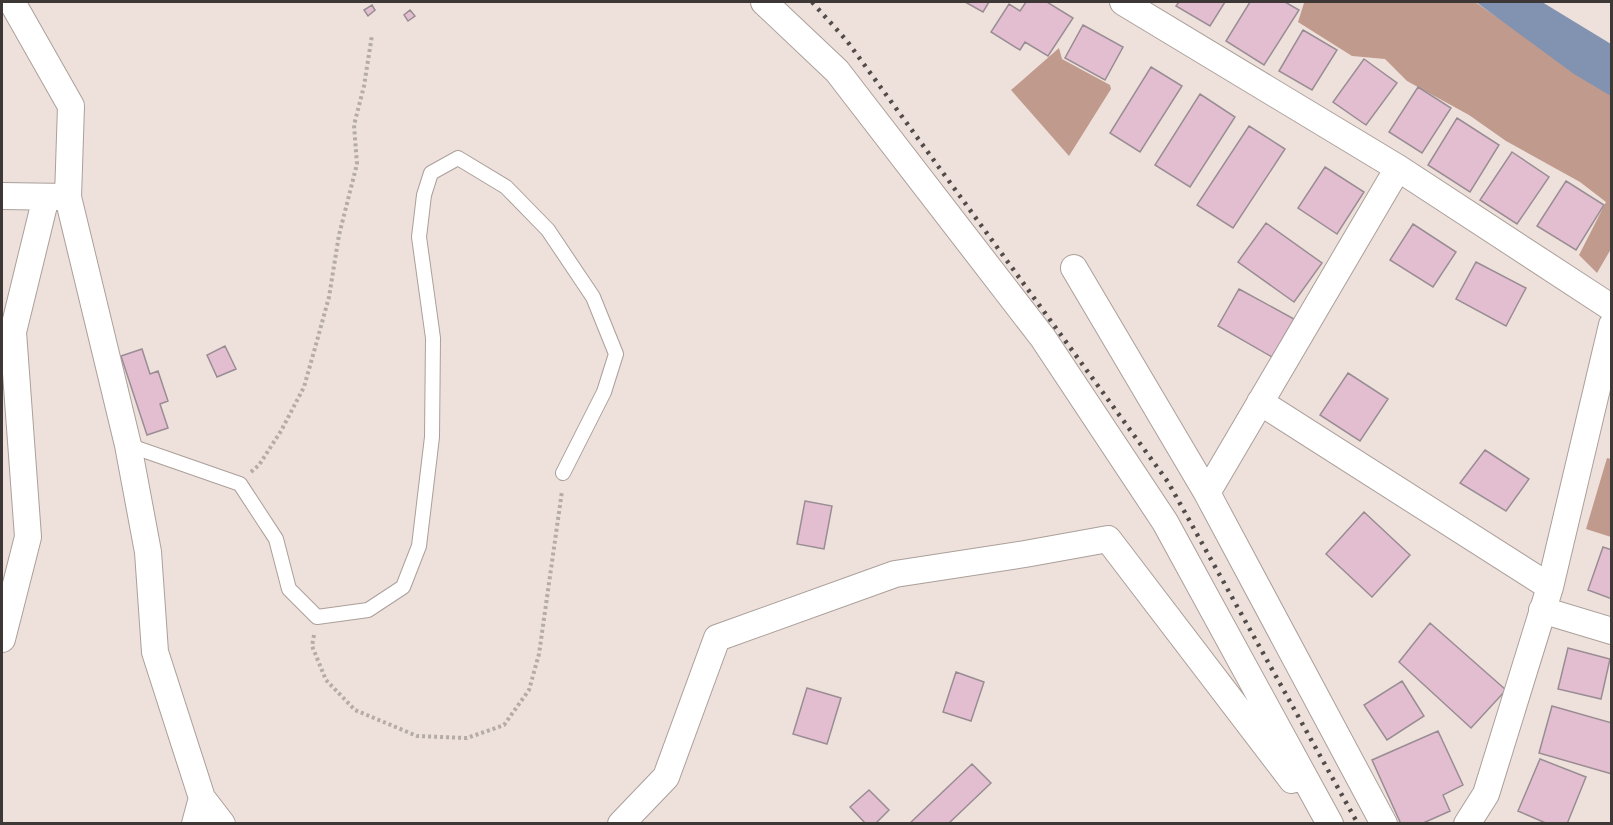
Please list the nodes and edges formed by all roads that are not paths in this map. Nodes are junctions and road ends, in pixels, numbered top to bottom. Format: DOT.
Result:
graph roads {
  1 [pos="12,2"];
  2 [pos="764,2"];
  3 [pos="1123,2"];
  4 [pos="1398,168"];
  5 [pos="2,196"];
  6 [pos="57,197"];
  7 [pos="1074,268"];
  8 [pos="1611,308"];
  9 [pos="1611,325"];
  10 [pos="1260,402"];
  11 [pos="128,445"];
  12 [pos="563,473"];
  13 [pos="1207,493"];
  14 [pos="1546,599"];
  15 [pos="1611,631"];
  16 [pos="2,639"];
  17 [pos="202,798"];
  18 [pos="195,824"];
  19 [pos="222,824"];
  20 [pos="621,824"];
  21 [pos="1325,824"];
  22 [pos="1330,824"];
  23 [pos="1384,824"];
  24 [pos="1467,824"];
  1 -- 6 [label="street"];
  2 -- 22 [label="street"];
  3 -- 4 [label="street"];
  4 -- 8 [label="street"];
  4 -- 10 [label="street"];
  5 -- 6 [label="street"];
  6 -- 11 [label="street"];
  6 -- 16 [label="street"];
  7 -- 13 [label="street"];
  9 -- 14 [label="street"];
  10 -- 13 [label="street"];
  10 -- 14 [label="street"];
  11 -- 12 [label="lane"];
  11 -- 17 [label="street"];
  13 -- 23 [label="street"];
  14 -- 15 [label="street"];
  14 -- 24 [label="street"];
  17 -- 18 [label="street"];
  17 -- 19 [label="street"];
  20 -- 21 [label="street"];
}
